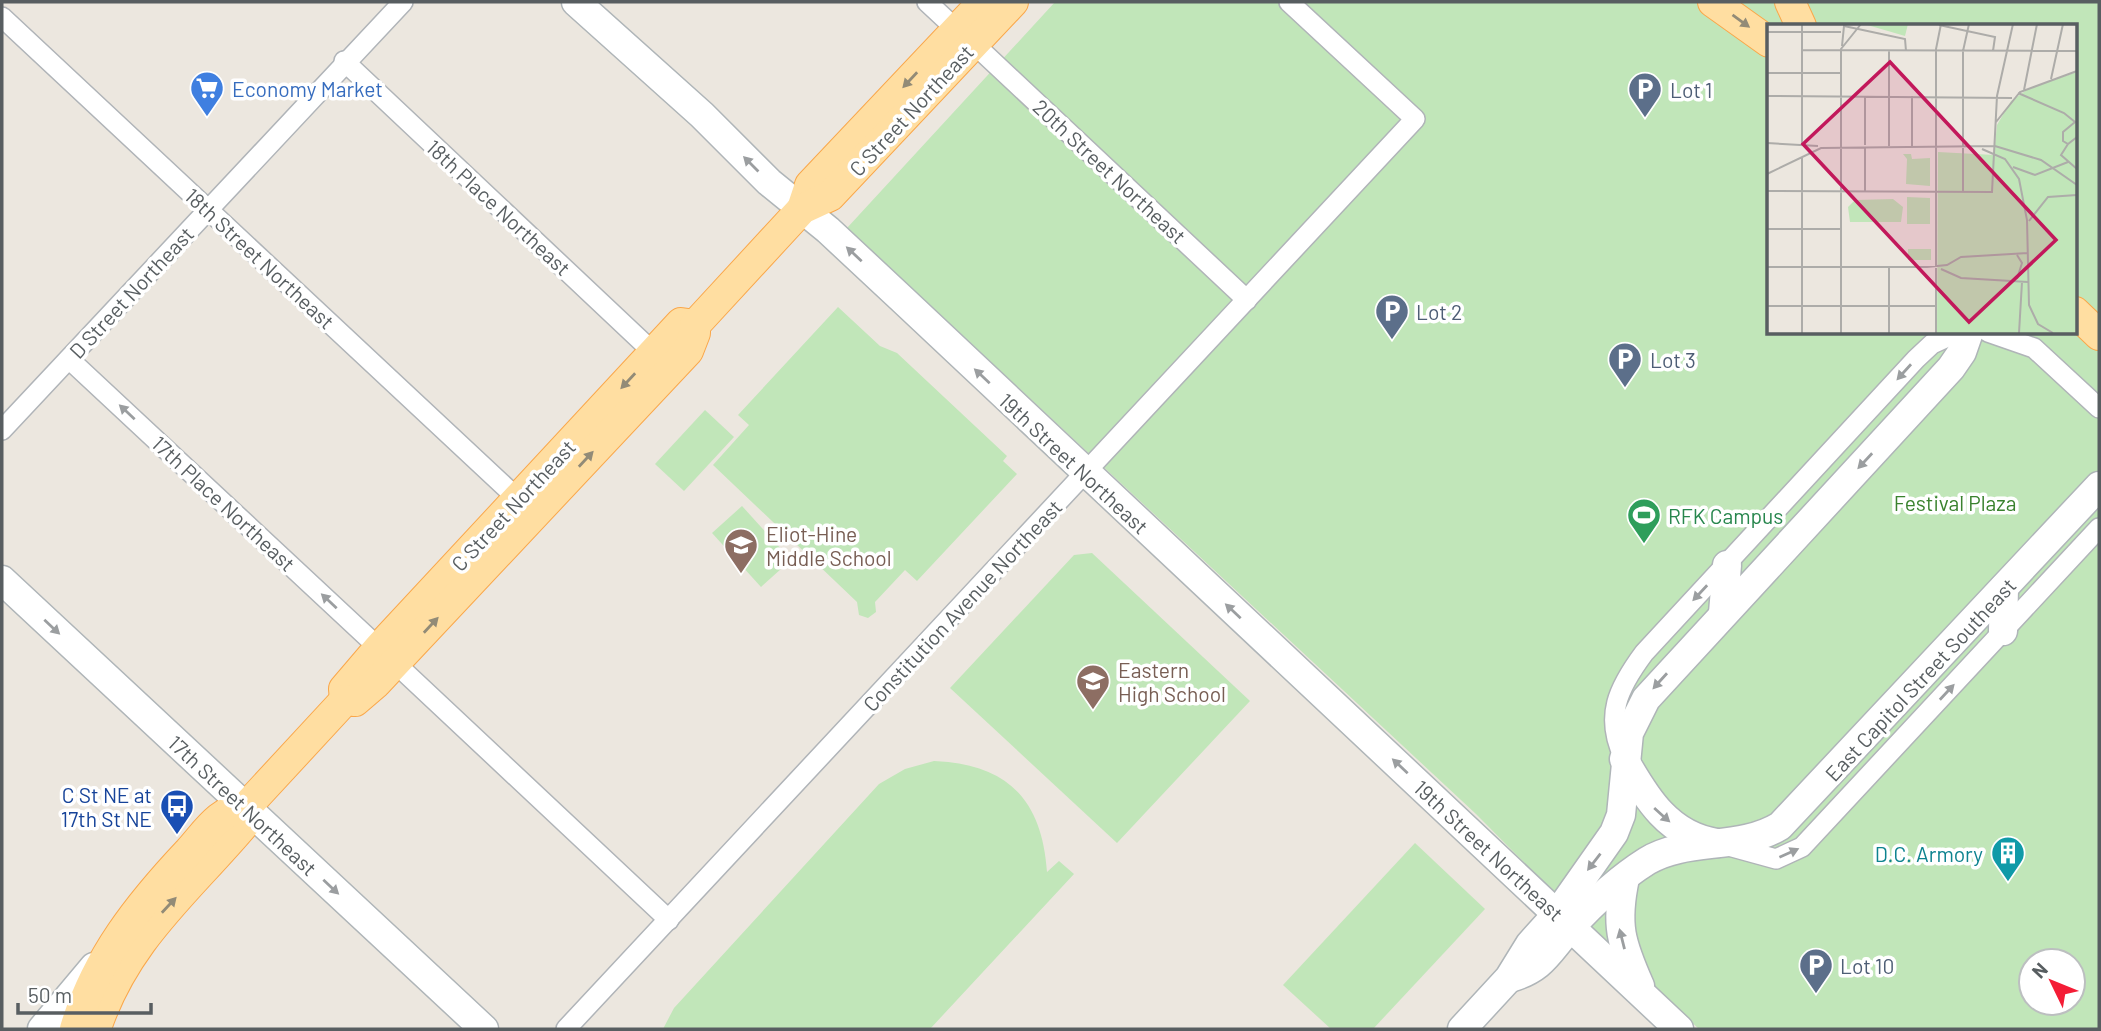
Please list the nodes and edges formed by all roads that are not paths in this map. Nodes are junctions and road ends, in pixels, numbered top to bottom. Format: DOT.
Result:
graph roads {
  1 [pos="403,2"];
  2 [pos="576,2"];
  3 [pos="927,2"];
  4 [pos="983,2"];
  5 [pos="1013,2"];
  6 [pos="1289,2"];
  7 [pos="1713,2"];
  8 [pos="1780,2"];
  9 [pos="1790,2"];
  10 [pos="2,17"];
  11 [pos="1779,24"];
  12 [pos="1800,24"];
  13 [pos="965,37"];
  14 [pos="1767,41"];
  15 [pos="344,61"];
  16 [pos="802,209"];
  17 [pos="207,210"];
  18 [pos="1247,300"];
  19 [pos="2076,313"];
  20 [pos="695,325"];
  21 [pos="1954,334"];
  22 [pos="1968,334"];
  23 [pos="1994,334"];
  24 [pos="2099,335"];
  25 [pos="654,353"];
  26 [pos="69,359"];
  27 [pos="2099,408"];
  28 [pos="2,430"];
  29 [pos="1085,473"];
  30 [pos="2099,486"];
  31 [pos="517,499"];
  32 [pos="2099,528"];
  33 [pos="1727,565"];
  34 [pos="2,580"];
  35 [pos="2004,588"];
  36 [pos="1723,613"];
  37 [pos="2003,631"];
  38 [pos="387,655"];
  39 [pos="1624,759"];
  40 [pos="246,807"];
  41 [pos="1724,844"];
  42 [pos="1625,878"];
  43 [pos="669,920"];
  44 [pos="1564,920"];
  45 [pos="121,951"];
  46 [pos="1645,997"];
  47 [pos="42,1029"];
  48 [pos="75,1029"];
  49 [pos="96,1029"];
  50 [pos="484,1029"];
  51 [pos="566,1029"];
  52 [pos="1462,1029"];
  53 [pos="1679,1029"];
  1 -- 15 [label="street, D Street Northeast"];
  16 -- 2 [label="main road, 19th Street Northeast, one-way"];
  3 -- 13 [label="street, 20th Street Northeast"];
  4 -- 13 [label="main road, C Street Northeast"];
  5 -- 13 [label="main road, C Street Northeast"];
  6 -- 18 [label="street, Constitution Avenue Northeast"];
  7 -- 14 [label="main road, one-way"];
  8 -- 11 [label="main road"];
  9 -- 12 [label="main road"];
  10 -- 17 [label="street, 18th Street Northeast"];
  13 -- 16 [label="main road, C Street Northeast"];
  13 -- 18 [label="street, 20th Street Northeast"];
  15 -- 17 [label="street, D Street Northeast"];
  15 -- 25 [label="street, 18th Place Northeast"];
  16 -- 20 [label="main road, C Street Northeast"];
  29 -- 16 [label="main road, 19th Street Northeast, one-way"];
  17 -- 26 [label="street, D Street Northeast"];
  17 -- 31 [label="street, 18th Street Northeast"];
  18 -- 29 [label="street, Constitution Avenue Northeast"];
  19 -- 24 [label="main road"];
  20 -- 25 [label="main road, C Street Northeast"];
  38 -- 20 [label="main road, C Street Northeast, one-way"];
  21 -- 33 [label="street, one-way"];
  22 -- 36 [label="main road, one-way"];
  23 -- 27 [label="street"];
  25 -- 31 [label="main road, C Street Northeast, one-way"];
  26 -- 28 [label="street, D Street Northeast"];
  38 -- 26 [label="street, 17th Place Northeast, one-way"];
  29 -- 43 [label="street, Constitution Avenue Northeast"];
  44 -- 29 [label="main road, 19th Street Northeast, one-way"];
  30 -- 35 [label="main road, East Capitol Street Southeast"];
  31 -- 38 [label="main road, C Street Northeast"];
  32 -- 37 [label="street, East Capitol Street Southeast"];
  33 -- 36 [label="main road"];
  33 -- 39 [label="street, one-way"];
  34 -- 40 [label="main road, 17th Street Northeast, one-way"];
  35 -- 37 [label="main road"];
  35 -- 41 [label="main road, East Capitol Street Southeast"];
  36 -- 39 [label="main road, one-way"];
  41 -- 37 [label="street, East Capitol Street Southeast, one-way"];
  38 -- 40 [label="main road, C Street Northeast"];
  38 -- 43 [label="street, 17th Place Northeast"];
  39 -- 41 [label="main road, one-way"];
  39 -- 44 [label="main road, one-way"];
  40 -- 45 [label="main road, C Street Northeast"];
  40 -- 50 [label="main road, 17th Street Northeast, one-way"];
  41 -- 42 [label="main road, East Capitol Street Southeast"];
  42 -- 44 [label="main road, East Capitol Street Southeast"];
  46 -- 42 [label="main road, one-way"];
  43 -- 51 [label="street, Constitution Avenue Northeast"];
  44 -- 46 [label="main road, 19th Street Northeast"];
  44 -- 52 [label="main road"];
  45 -- 47 [label="main road, C Street Northeast"];
  45 -- 48 [label="main road"];
  45 -- 49 [label="main road"];
  46 -- 53 [label="main road, 19th Street Northeast"];
}
